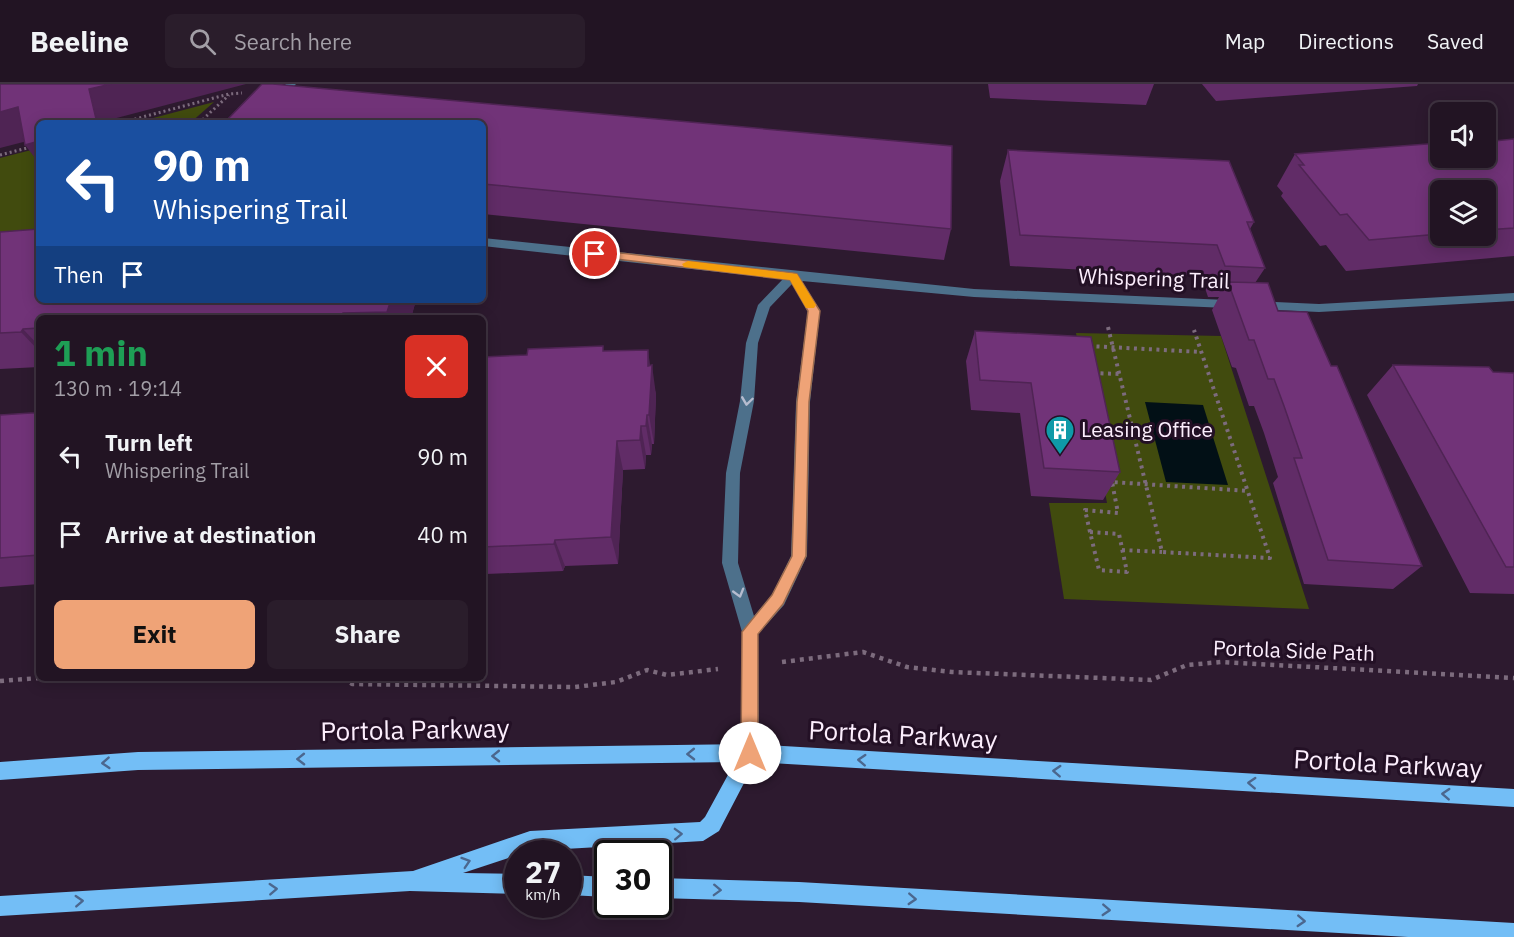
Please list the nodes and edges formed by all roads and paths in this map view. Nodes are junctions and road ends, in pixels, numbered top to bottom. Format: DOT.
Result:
graph roads {
  1 [pos="291,84"];
  2 [pos="252,93"];
  3 [pos="229,94"];
  4 [pos="131,120"];
  5 [pos="202,120"];
  6 [pos="255,120"];
  7 [pos="36,146"];
  8 [pos="0,155"];
  9 [pos="486,242"];
  10 [pos="793,276"];
  11 [pos="1514,297"];
  12 [pos="1108,326"];
  13 [pos="1194,330"];
  14 [pos="1082,346"];
  15 [pos="1113,347"];
  16 [pos="1201,352"];
  17 [pos="1087,373"];
  18 [pos="1120,374"];
  19 [pos="1147,484"];
  20 [pos="1248,491"];
  21 [pos="1089,532"];
  22 [pos="1122,550"];
  23 [pos="1162,552"];
  24 [pos="750,632"];
  25 [pos="863,652"];
  26 [pos="667,675"];
  27 [pos="36,678"];
  28 [pos="1514,678"];
  29 [pos="0,681"];
  30 [pos="348,681"];
  31 [pos="750,753"];
  32 [pos="0,771"];
  33 [pos="1514,798"];
  34 [pos="410,881"];
  35 [pos="504,884"];
  36 [pos="672,888"];
  37 [pos="0,906"];
  38 [pos="1514,933"];
  1 -- 6 [label="street"];
  2 -- 3 [label="path"];
  3 -- 4 [label="path"];
  3 -- 5 [label="path"];
  7 -- 8 [label="path"];
  9 -- 10 [label="street, Whispering Trail"];
  10 -- 11 [label="street, Whispering Trail"];
  10 -- 24 [label="street, one-way"];
  10 -- 24 [label="street"];
  12 -- 15 [label="path"];
  13 -- 16 [label="path"];
  14 -- 15 [label="path"];
  15 -- 16 [label="path"];
  15 -- 18 [label="path"];
  16 -- 20 [label="path"];
  17 -- 18 [label="path"];
  18 -- 19 [label="path"];
  19 -- 20 [label="path"];
  19 -- 21 [label="path"];
  19 -- 23 [label="path"];
  20 -- 23 [label="path"];
  21 -- 22 [label="path"];
  21 -- 22 [label="path"];
  22 -- 23 [label="path"];
  24 -- 31 [label="street"];
  25 -- 28 [label="path, Portola Side Path"];
  26 -- 30 [label="path"];
  27 -- 29 [label="path"];
  31 -- 32 [label="main road, Portola Parkway, one-way"];
  33 -- 31 [label="main road, Portola Parkway, one-way"];
  34 -- 31 [label="main road, one-way"];
  34 -- 35 [label="main road"];
  37 -- 34 [label="main road, one-way"];
  36 -- 38 [label="main road, one-way"];
}
